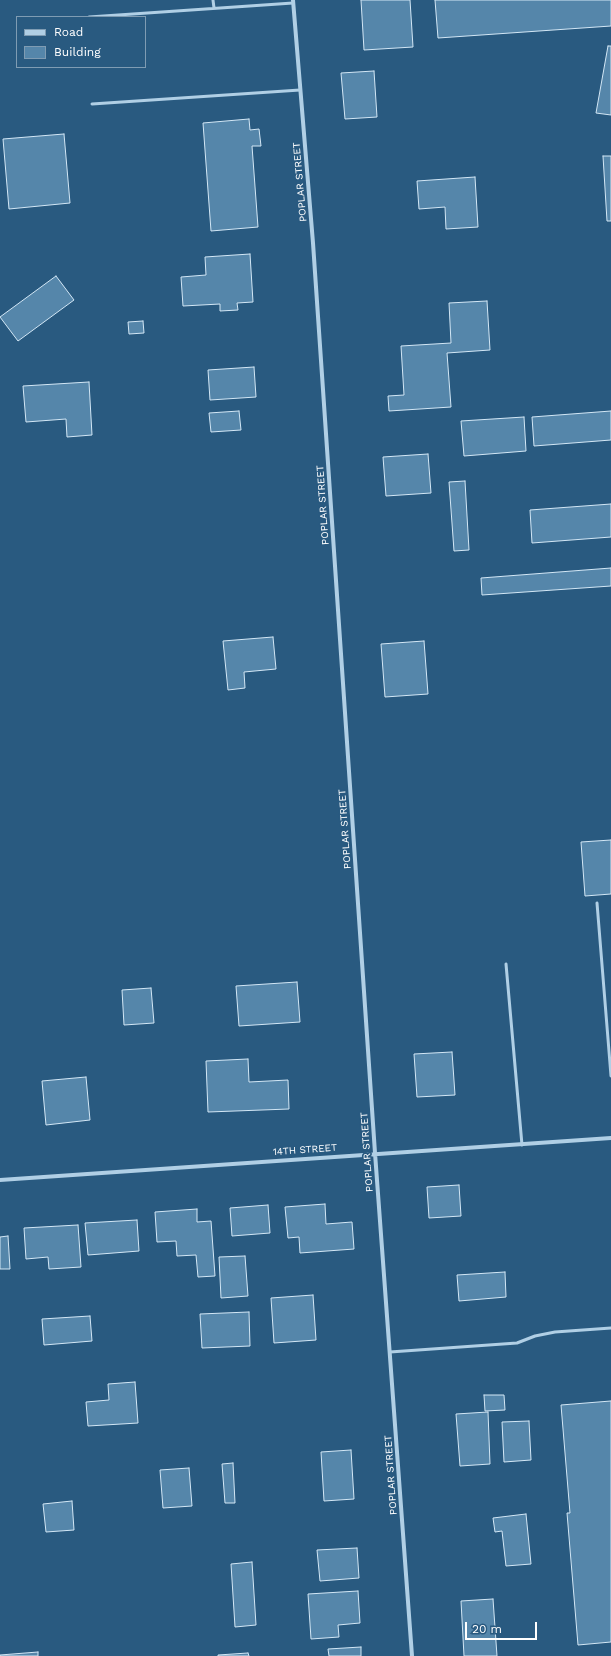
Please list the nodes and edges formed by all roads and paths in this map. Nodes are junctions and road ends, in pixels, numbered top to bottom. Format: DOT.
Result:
graph roads {
  1 [pos="213,0"];
  2 [pos="293,1"];
  3 [pos="214,8"];
  4 [pos="103,16"];
  5 [pos="300,90"];
  6 [pos="92,104"];
  7 [pos="597,903"];
  8 [pos="506,964"];
  9 [pos="611,1076"];
  10 [pos="611,1138"];
  11 [pos="522,1145"];
  12 [pos="375,1153"];
  13 [pos="0,1180"];
  14 [pos="611,1328"];
  15 [pos="390,1352"];
  16 [pos="412,1656"];
  1 -- 3 [label="lane"];
  2 -- 3 [label="lane"];
  2 -- 5 [label="street, POPLAR STREET"];
  3 -- 4 [label="lane"];
  5 -- 6 [label="lane"];
  5 -- 12 [label="street, POPLAR STREET"];
  7 -- 9 [label="lane"];
  8 -- 11 [label="lane"];
  10 -- 11 [label="street, 14TH STREET"];
  11 -- 12 [label="street, 14TH STREET"];
  12 -- 13 [label="street, 14TH STREET"];
  12 -- 15 [label="street, POPLAR STREET"];
  14 -- 15 [label="lane"];
  15 -- 16 [label="street, POPLAR STREET"];
}
